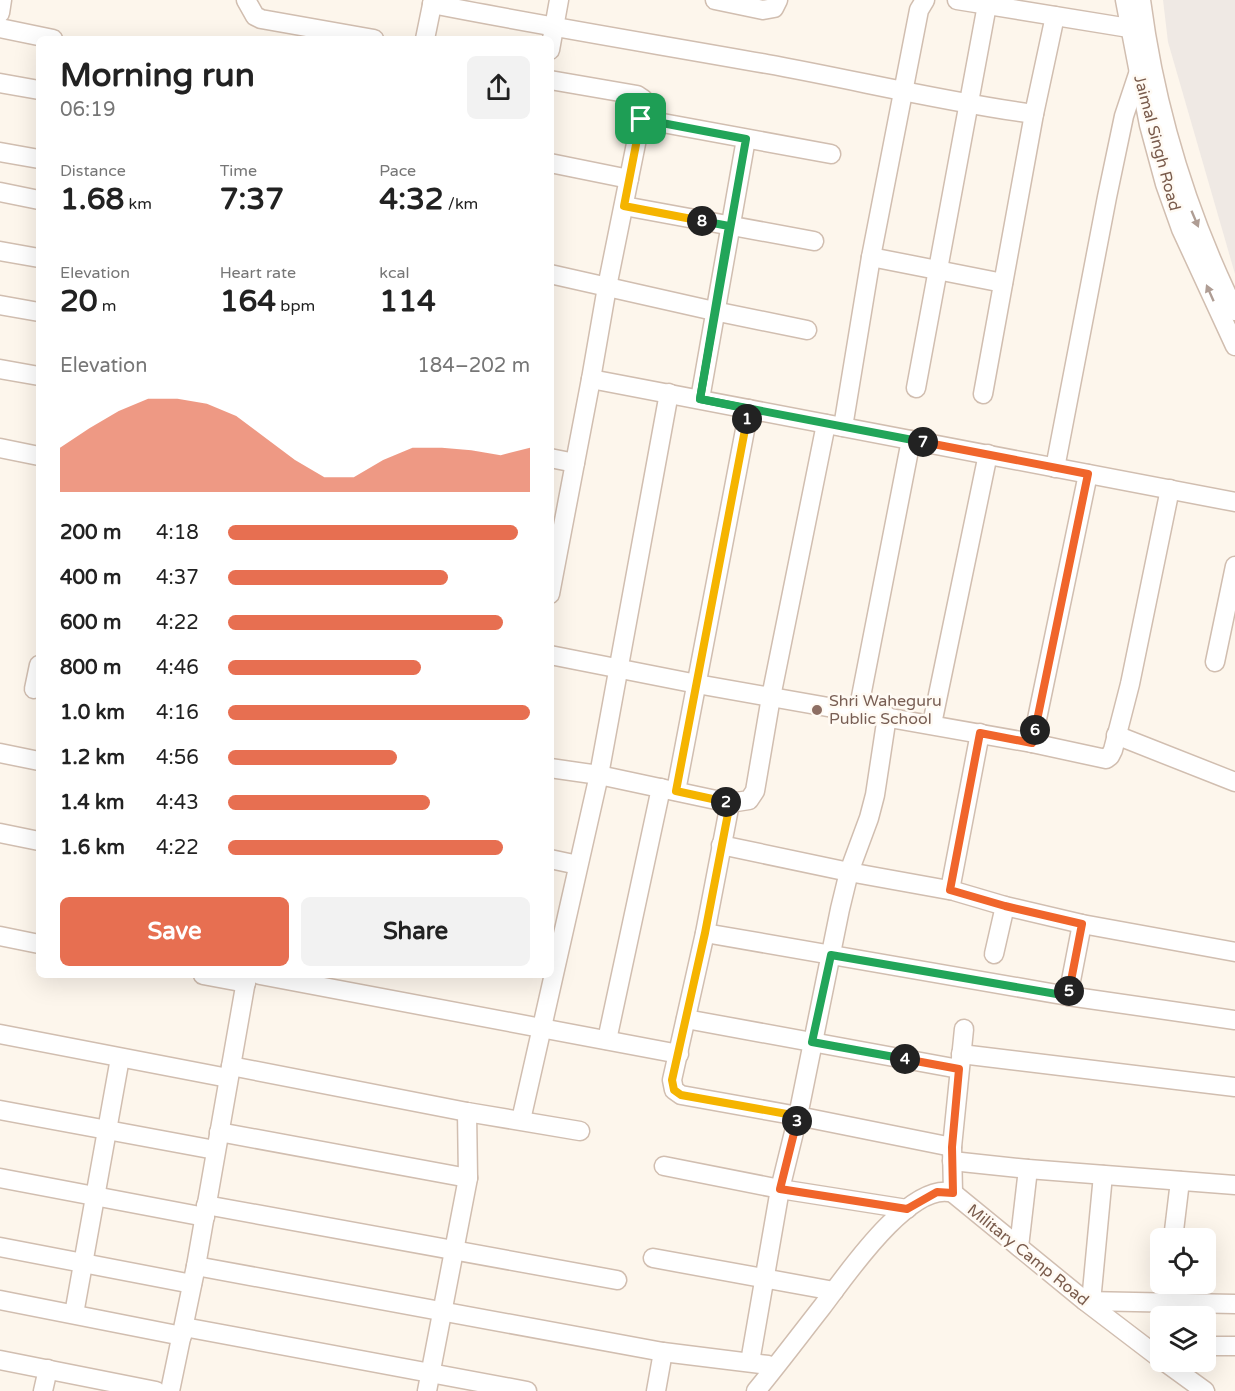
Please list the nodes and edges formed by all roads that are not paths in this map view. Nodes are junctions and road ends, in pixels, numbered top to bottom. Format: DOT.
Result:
graph roads {
  1 [pos="2,0"];
  2 [pos="246,0"];
  3 [pos="559,0"];
  4 [pos="715,0"];
  5 [pos="778,0"];
  6 [pos="925,0"];
  7 [pos="957,0"];
  8 [pos="1125,0"];
  9 [pos="1141,0"];
  10 [pos="433,2"];
  11 [pos="987,5"];
  12 [pos="0,13"];
  13 [pos="1055,16"];
  14 [pos="0,28"];
  15 [pos="555,28"];
  16 [pos="1129,28"];
  17 [pos="39,36"];
  18 [pos="357,36"];
  19 [pos="426,36"];
  20 [pos="553,36"];
  21 [pos="1138,70"];
  22 [pos="554,81"];
  23 [pos="0,83"];
  24 [pos="36,89"];
  25 [pos="904,92"];
  26 [pos="968,105"];
  27 [pos="1034,114"];
  28 [pos="641,119"];
  29 [pos="746,139"];
  30 [pos="0,152"];
  31 [pos="831,154"];
  32 [pos="36,158"];
  33 [pos="554,164"];
  34 [pos="629,179"];
  35 [pos="0,192"];
  36 [pos="36,199"];
  37 [pos="624,206"];
  38 [pos="729,226"];
  39 [pos="814,241"];
  40 [pos="0,251"];
  41 [pos="36,257"];
  42 [pos="871,257"];
  43 [pos="938,270"];
  44 [pos="554,275"];
  45 [pos="1003,283"];
  46 [pos="607,287"];
  47 [pos="0,305"];
  48 [pos="36,311"];
  49 [pos="714,311"];
  50 [pos="1235,311"];
  51 [pos="807,330"];
  52 [pos="1235,346"];
  53 [pos="0,369"];
  54 [pos="36,375"];
  55 [pos="591,379"];
  56 [pos="916,388"];
  57 [pos="669,393"];
  58 [pos="982,394"];
  59 [pos="700,399"];
  60 [pos="749,409"];
  61 [pos="834,425"];
  62 [pos="911,440"];
  63 [pos="0,448"];
  64 [pos="988,454"];
  65 [pos="36,455"];
  66 [pos="554,459"];
  67 [pos="575,463"];
  68 [pos="1055,468"];
  69 [pos="1088,474"];
  70 [pos="1170,489"];
  71 [pos="1235,502"];
  72 [pos="554,553"];
  73 [pos="1235,566"];
  74 [pos="554,656"];
  75 [pos="1215,662"];
  76 [pos="617,667"];
  77 [pos="36,679"];
  78 [pos="697,684"];
  79 [pos="34,689"];
  80 [pos="771,697"];
  81 [pos="858,712"];
  82 [pos="887,716"];
  83 [pos="932,724"];
  84 [pos="980,733"];
  85 [pos="1116,735"];
  86 [pos="1032,743"];
  87 [pos="0,753"];
  88 [pos="36,760"];
  89 [pos="554,769"];
  90 [pos="598,775"];
  91 [pos="1235,782"];
  92 [pos="668,789"];
  93 [pos="730,803"];
  94 [pos="0,833"];
  95 [pos="36,840"];
  96 [pos="721,845"];
  97 [pos="554,860"];
  98 [pos="578,865"];
  99 [pos="849,872"];
  100 [pos="950,890"];
  101 [pos="1005,906"];
  102 [pos="1082,924"];
  103 [pos="705,933"];
  104 [pos="0,936"];
  105 [pos="36,943"];
  106 [pos="555,945"];
  107 [pos="1235,952"];
  108 [pos="994,954"];
  109 [pos="831,955"];
  110 [pos="251,978"];
  111 [pos="549,978"];
  112 [pos="1068,996"];
  113 [pos="686,1018"];
  114 [pos="1235,1020"];
  115 [pos="541,1028"];
  116 [pos="963,1029"];
  117 [pos="0,1034"];
  118 [pos="607,1040"];
  119 [pos="812,1042"];
  120 [pos="679,1054"];
  121 [pos="120,1058"];
  122 [pos="960,1061"];
  123 [pos="230,1072"];
  124 [pos="1235,1087"];
  125 [pos="0,1110"];
  126 [pos="467,1112"];
  127 [pos="798,1116"];
  128 [pos="521,1120"];
  129 [pos="107,1130"];
  130 [pos="580,1131"];
  131 [pos="217,1141"];
  132 [pos="952,1154"];
  133 [pos="664,1166"];
  134 [pos="1028,1169"];
  135 [pos="1102,1175"];
  136 [pos="0,1178"];
  137 [pos="468,1178"];
  138 [pos="1180,1181"];
  139 [pos="1235,1185"];
  140 [pos="780,1189"];
  141 [pos="953,1193"];
  142 [pos="95,1195"];
  143 [pos="907,1209"];
  144 [pos="205,1211"];
  145 [pos="1174,1228"];
  146 [pos="0,1247"];
  147 [pos="1019,1247"];
  148 [pos="454,1251"];
  149 [pos="653,1258"];
  150 [pos="83,1262"];
  151 [pos="196,1266"];
  152 [pos="763,1277"];
  153 [pos="617,1280"];
  154 [pos="192,1284"];
  155 [pos="834,1290"];
  156 [pos="1158,1294"];
  157 [pos="1173,1294"];
  158 [pos="0,1300"];
  159 [pos="1088,1302"];
  160 [pos="1235,1304"];
  161 [pos="442,1312"];
  162 [pos="74,1314"];
  163 [pos="183,1331"];
  164 [pos="1150,1344"];
  165 [pos="1216,1346"];
  166 [pos="1235,1346"];
  167 [pos="663,1352"];
  168 [pos="0,1360"];
  169 [pos="48,1369"];
  170 [pos="1179,1372"];
  171 [pos="429,1382"];
  172 [pos="43,1391"];
  173 [pos="156,1391"];
  174 [pos="170,1391"];
  175 [pos="526,1391"];
  176 [pos="656,1391"];
  177 [pos="756,1391"];
  178 [pos="1205,1391"];
  1 -- 12 [label="street"];
  2 -- 18 [label="street"];
  3 -- 15 [label="street"];
  4 -- 5 [label="street"];
  6 -- 25 [label="street"];
  7 -- 11 [label="street"];
  8 -- 16 [label="street, Jaimal Singh Road"];
  9 -- 50 [label="street, one-way"];
  10 -- 15 [label="street"];
  10 -- 19 [label="street"];
  11 -- 13 [label="street"];
  11 -- 26 [label="street"];
  13 -- 16 [label="street"];
  13 -- 27 [label="street"];
  14 -- 17 [label="street"];
  15 -- 20 [label="street"];
  15 -- 25 [label="street"];
  16 -- 21 [label="street, Jaimal Singh Road"];
  52 -- 21 [label="street, Jaimal Singh Road, one-way"];
  21 -- 68 [label="street"];
  22 -- 28 [label="street"];
  23 -- 24 [label="street"];
  25 -- 26 [label="street"];
  25 -- 42 [label="street"];
  26 -- 27 [label="street"];
  26 -- 43 [label="street"];
  27 -- 45 [label="street"];
  28 -- 29 [label="street"];
  28 -- 34 [label="street"];
  29 -- 31 [label="street"];
  29 -- 38 [label="street"];
  30 -- 32 [label="street"];
  33 -- 34 [label="street"];
  34 -- 37 [label="street"];
  35 -- 36 [label="street"];
  37 -- 38 [label="street"];
  37 -- 46 [label="street"];
  38 -- 39 [label="street"];
  38 -- 49 [label="street"];
  40 -- 41 [label="street"];
  42 -- 43 [label="street"];
  42 -- 61 [label="street"];
  43 -- 45 [label="street"];
  43 -- 56 [label="street"];
  44 -- 46 [label="street"];
  45 -- 58 [label="street"];
  46 -- 49 [label="street"];
  46 -- 55 [label="street"];
  47 -- 48 [label="street"];
  49 -- 51 [label="street"];
  49 -- 59 [label="street"];
  53 -- 54 [label="street"];
  55 -- 57 [label="street"];
  55 -- 67 [label="street"];
  57 -- 59 [label="street"];
  57 -- 76 [label="street"];
  59 -- 60 [label="street"];
  60 -- 61 [label="street"];
  60 -- 78 [label="street"];
  61 -- 62 [label="street"];
  61 -- 80 [label="street"];
  62 -- 64 [label="street"];
  62 -- 81 [label="street"];
  63 -- 65 [label="street"];
  64 -- 68 [label="street"];
  64 -- 83 [label="street"];
  66 -- 67 [label="street"];
  67 -- 72 [label="street"];
  68 -- 69 [label="street"];
  69 -- 70 [label="street"];
  69 -- 86 [label="street"];
  70 -- 71 [label="street"];
  70 -- 85 [label="street"];
  73 -- 75 [label="street"];
  74 -- 76 [label="street"];
  76 -- 78 [label="street"];
  76 -- 90 [label="street"];
  77 -- 79 [label="street"];
  78 -- 80 [label="street"];
  78 -- 92 [label="street"];
  80 -- 81 [label="street"];
  80 -- 93 [label="street"];
  81 -- 82 [label="street"];
  82 -- 83 [label="street"];
  82 -- 99 [label="street"];
  83 -- 84 [label="street"];
  84 -- 86 [label="street"];
  84 -- 100 [label="street"];
  85 -- 86 [label="street"];
  85 -- 91 [label="street"];
  87 -- 88 [label="street"];
  89 -- 90 [label="street"];
  90 -- 92 [label="street"];
  90 -- 98 [label="street"];
  92 -- 93 [label="street"];
  92 -- 118 [label="street"];
  93 -- 96 [label="street"];
  94 -- 95 [label="street"];
  96 -- 99 [label="street"];
  96 -- 103 [label="street"];
  97 -- 98 [label="street"];
  98 -- 106 [label="street"];
  99 -- 100 [label="street"];
  99 -- 109 [label="street"];
  100 -- 101 [label="street"];
  101 -- 102 [label="street"];
  101 -- 108 [label="street"];
  102 -- 107 [label="street"];
  102 -- 112 [label="street"];
  103 -- 109 [label="street"];
  103 -- 113 [label="street"];
  104 -- 105 [label="street"];
  109 -- 112 [label="street"];
  109 -- 119 [label="street"];
  110 -- 115 [label="street"];
  110 -- 123 [label="street"];
  111 -- 115 [label="street"];
  112 -- 114 [label="street"];
  113 -- 119 [label="street"];
  113 -- 120 [label="street"];
  115 -- 118 [label="street"];
  115 -- 128 [label="street"];
  116 -- 122 [label="street"];
  117 -- 121 [label="street"];
  118 -- 120 [label="street"];
  119 -- 122 [label="street"];
  119 -- 127 [label="street"];
  120 -- 127 [label="street"];
  121 -- 123 [label="street"];
  121 -- 129 [label="street"];
  122 -- 124 [label="street"];
  122 -- 132 [label="street"];
  123 -- 126 [label="street"];
  123 -- 131 [label="street"];
  125 -- 129 [label="street"];
  126 -- 128 [label="street"];
  126 -- 137 [label="street"];
  127 -- 132 [label="street"];
  127 -- 140 [label="street"];
  128 -- 130 [label="street"];
  129 -- 131 [label="street"];
  129 -- 142 [label="street"];
  131 -- 137 [label="street"];
  131 -- 144 [label="street"];
  132 -- 134 [label="street"];
  132 -- 141 [label="street"];
  133 -- 140 [label="street"];
  134 -- 135 [label="street"];
  134 -- 147 [label="street"];
  135 -- 138 [label="street"];
  135 -- 159 [label="street"];
  136 -- 142 [label="street"];
  137 -- 148 [label="street"];
  138 -- 139 [label="street"];
  138 -- 145 [label="street"];
  140 -- 143 [label="street"];
  140 -- 152 [label="street"];
  141 -- 143 [label="street, Military Camp Road"];
  141 -- 147 [label="street, Military Camp Road"];
  142 -- 144 [label="street"];
  142 -- 150 [label="street"];
  143 -- 155 [label="street, Military Camp Road"];
  144 -- 148 [label="street"];
  144 -- 151 [label="street"];
  146 -- 150 [label="street"];
  147 -- 159 [label="street, Military Camp Road"];
  148 -- 153 [label="street"];
  148 -- 161 [label="street"];
  149 -- 152 [label="street"];
  150 -- 154 [label="street"];
  150 -- 162 [label="street"];
  151 -- 154 [label="street"];
  151 -- 161 [label="street"];
  152 -- 155 [label="street"];
  152 -- 167 [label="street"];
  154 -- 163 [label="street"];
  155 -- 177 [label="street, Military Camp Road"];
  156 -- 159 [label="street"];
  157 -- 160 [label="street"];
  158 -- 162 [label="street"];
  159 -- 164 [label="street, Military Camp Road"];
  161 -- 167 [label="street"];
  161 -- 171 [label="street"];
  162 -- 163 [label="street"];
  163 -- 171 [label="street"];
  163 -- 174 [label="street"];
  165 -- 166 [label="street"];
  167 -- 176 [label="street"];
  168 -- 169 [label="street"];
  169 -- 172 [label="street"];
  169 -- 173 [label="street"];
  170 -- 178 [label="street"];
  171 -- 175 [label="street"];
}
